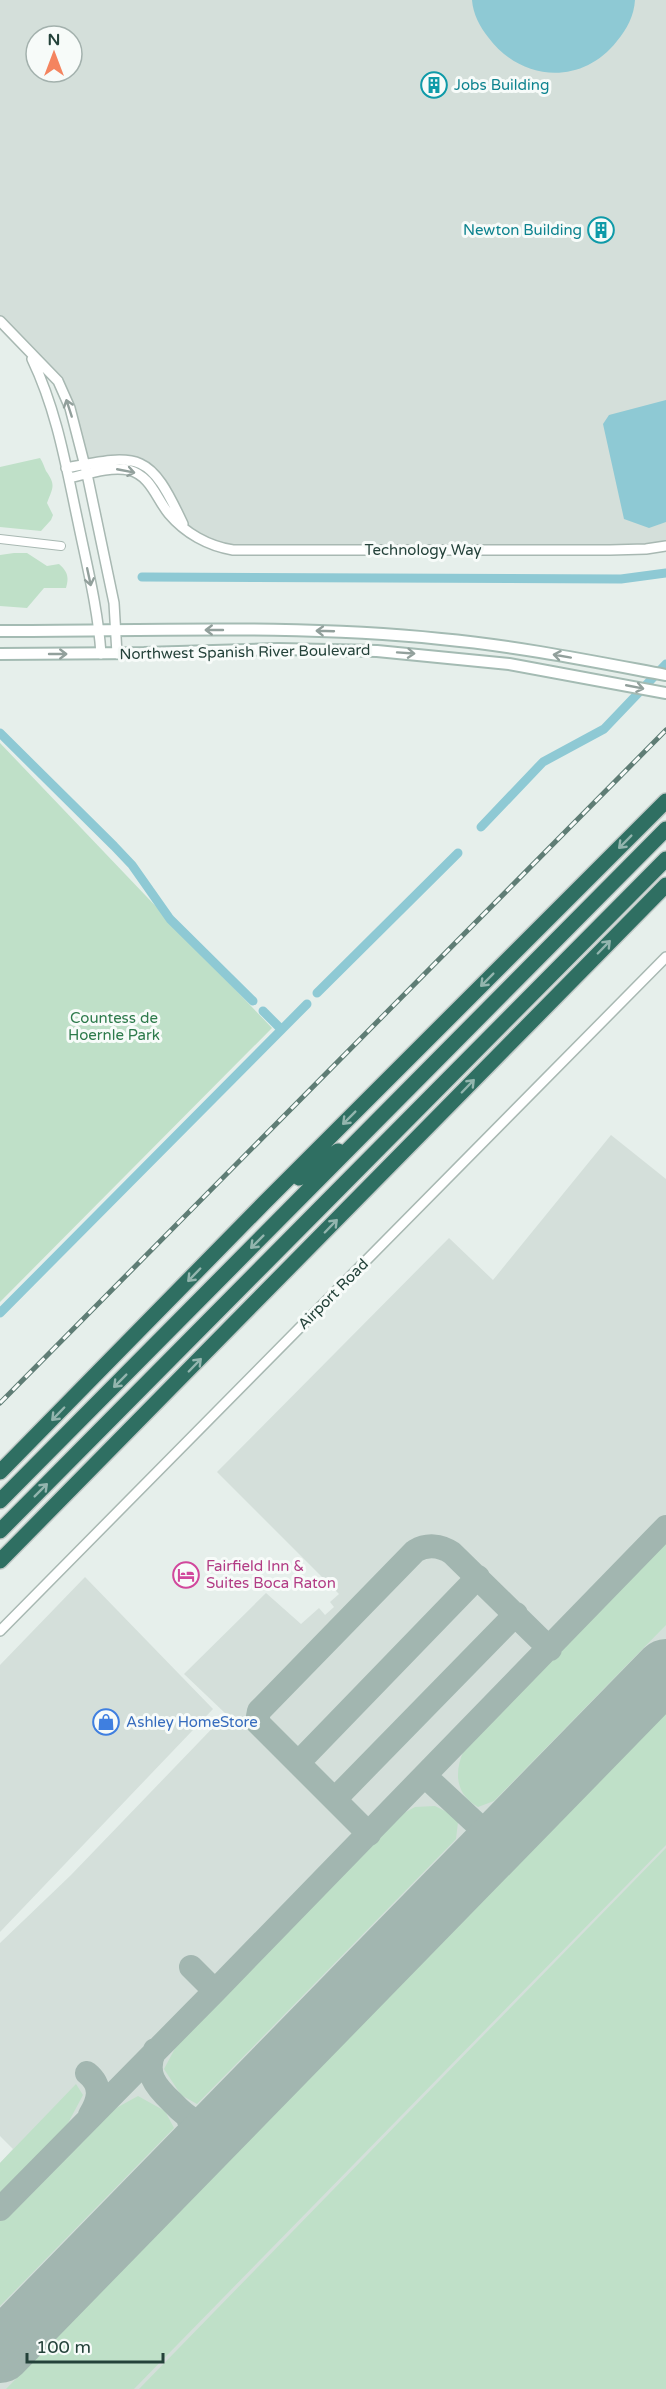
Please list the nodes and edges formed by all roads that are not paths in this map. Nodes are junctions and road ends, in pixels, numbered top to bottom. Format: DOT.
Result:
graph roads {
  1 [pos="0,321"];
  2 [pos="27,349"];
  3 [pos="86,469"];
  4 [pos="68,473"];
  5 [pos="0,539"];
  6 [pos="60,546"];
  7 [pos="666,546"];
  8 [pos="99,631"];
  9 [pos="117,631"];
  10 [pos="0,632"];
  11 [pos="0,654"];
  12 [pos="101,654"];
  13 [pos="117,654"];
  14 [pos="666,675"];
  15 [pos="666,693"];
  16 [pos="666,801"];
  17 [pos="666,829"];
  18 [pos="666,859"];
  19 [pos="666,885"];
  20 [pos="666,957"];
  21 [pos="372,1126"];
  22 [pos="264,1203"];
  23 [pos="219,1310"];
  24 [pos="124,1436"];
  25 [pos="0,1472"];
  26 [pos="0,1501"];
  27 [pos="0,1531"];
  28 [pos="0,1562"];
  29 [pos="0,1631"];
  1 -- 2 [label="street"];
  3 -- 2 [label="street, one-way"];
  2 -- 4 [label="street"];
  3 -- 4 [label="street, Technology Way"];
  3 -- 7 [label="street, Technology Way"];
  3 -- 9 [label="street"];
  4 -- 8 [label="street, one-way"];
  5 -- 6 [label="street"];
  8 -- 9 [label="main road, Northwest Spanish River Boulevard"];
  8 -- 10 [label="main road, Northwest Spanish River Boulevard"];
  8 -- 12 [label="street"];
  9 -- 13 [label="street"];
  14 -- 9 [label="main road, Northwest Spanish River Boulevard, one-way"];
  11 -- 12 [label="main road, Northwest Spanish River Boulevard, one-way"];
  12 -- 13 [label="main road, Northwest Spanish River Boulevard"];
  13 -- 15 [label="main road, Northwest Spanish River Boulevard, one-way"];
  16 -- 22 [label="highway, one-way"];
  17 -- 21 [label="highway"];
  18 -- 23 [label="highway"];
  24 -- 19 [label="highway, one-way"];
  20 -- 29 [label="street, Airport Road"];
  21 -- 22 [label="highway"];
  21 -- 26 [label="highway, one-way"];
  22 -- 25 [label="highway, one-way"];
  23 -- 24 [label="highway"];
  27 -- 23 [label="highway, one-way"];
  24 -- 28 [label="highway"];
}
